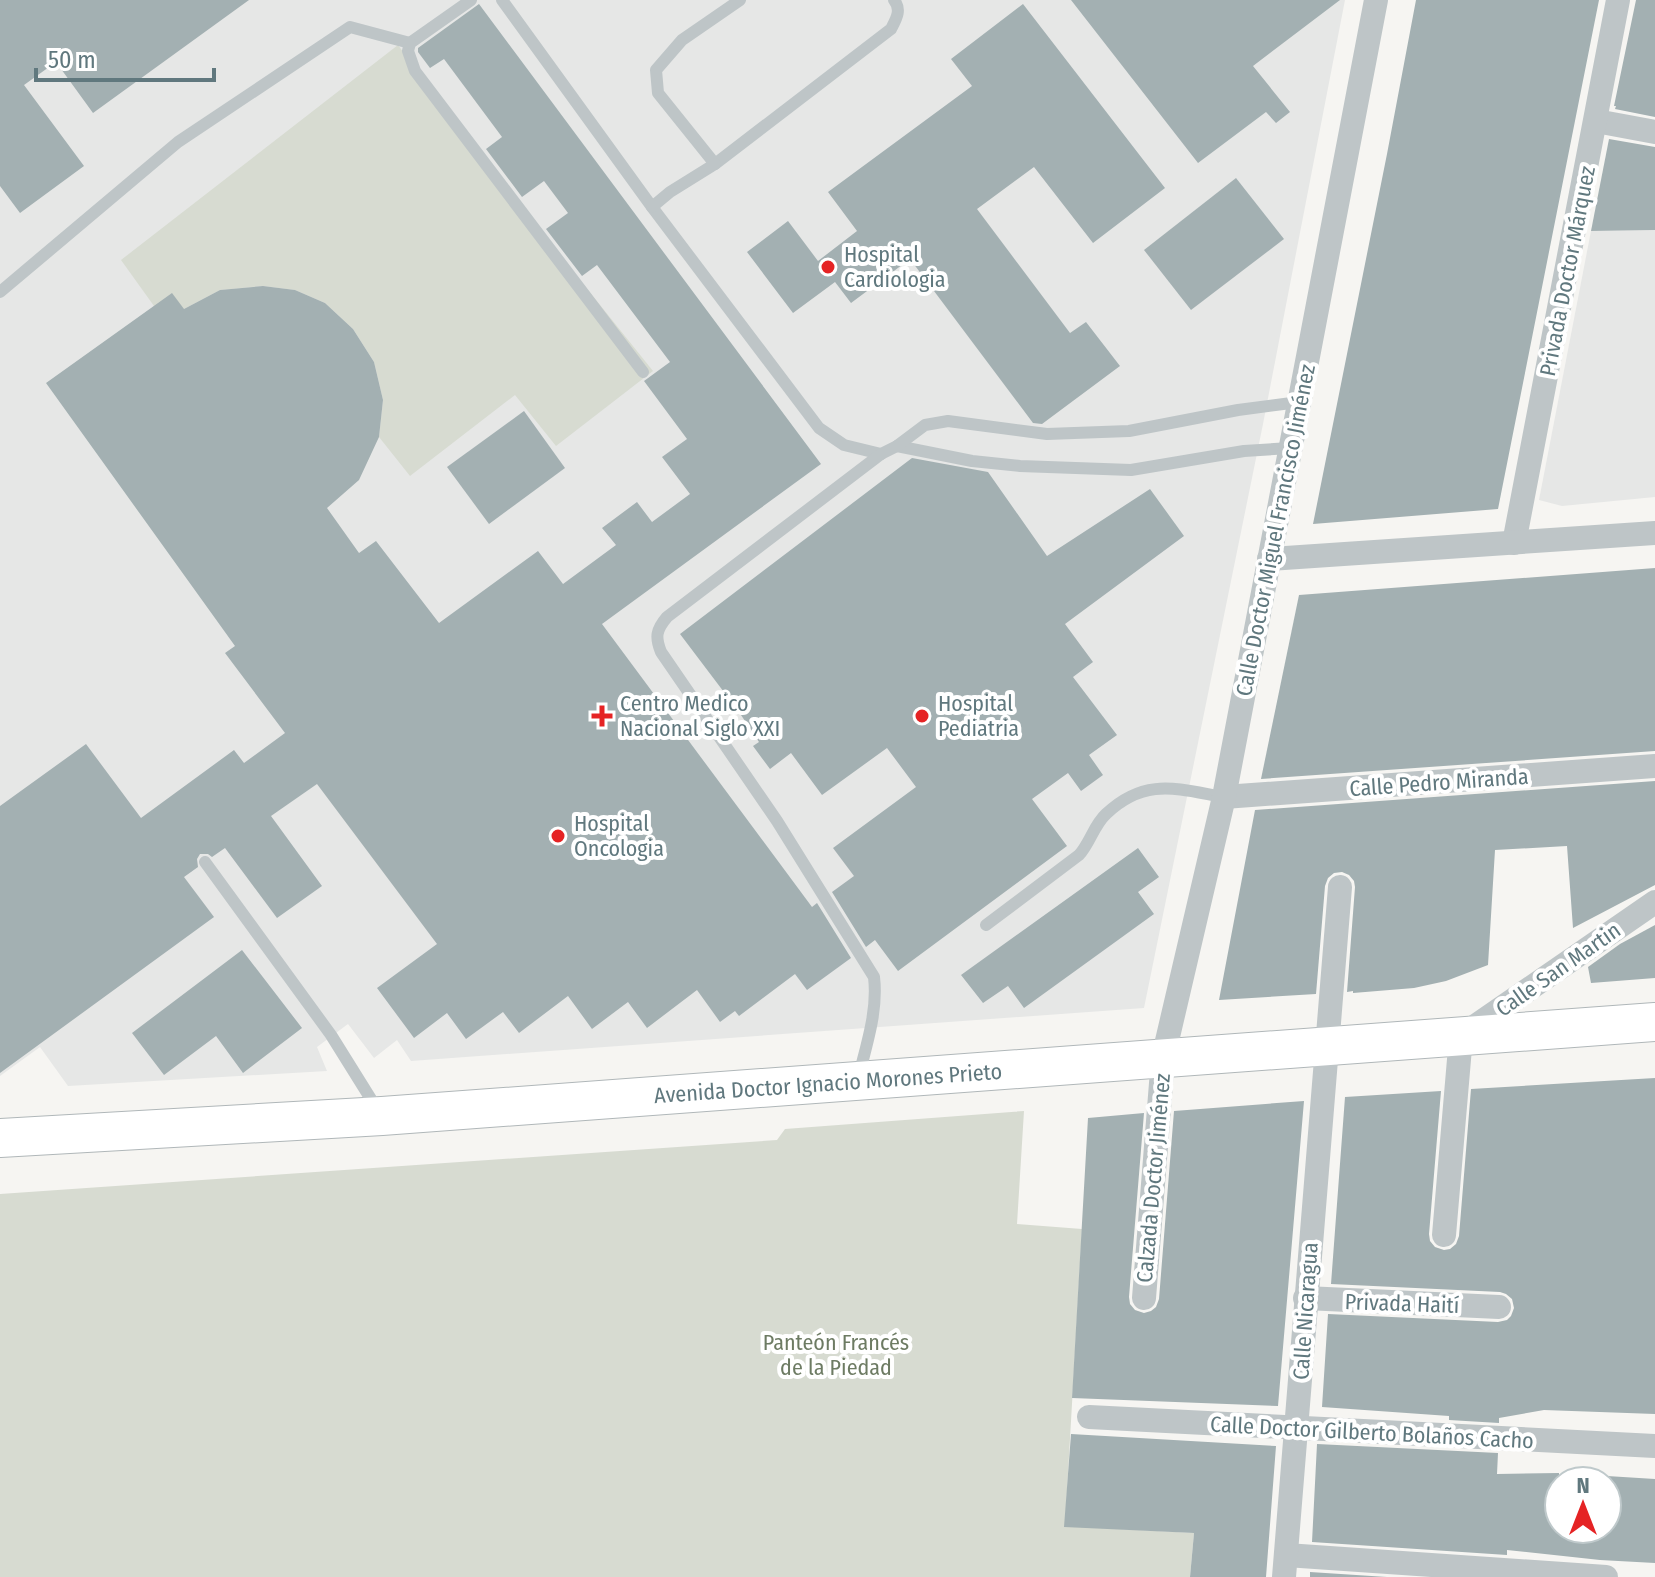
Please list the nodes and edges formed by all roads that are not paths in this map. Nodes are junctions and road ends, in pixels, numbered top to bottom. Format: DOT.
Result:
graph roads {
  1 [pos="471,0"];
  2 [pos="502,0"];
  3 [pos="740,0"];
  4 [pos="894,0"];
  5 [pos="1376,0"];
  6 [pos="1618,0"];
  7 [pos="410,43"];
  8 [pos="1596,121"];
  9 [pos="1655,132"];
  10 [pos="715,164"];
  11 [pos="652,207"];
  12 [pos="0,292"];
  13 [pos="643,372"];
  14 [pos="1299,402"];
  15 [pos="897,446"];
  16 [pos="1290,448"];
  17 [pos="881,454"];
  18 [pos="1655,533"];
  19 [pos="1514,543"];
  20 [pos="1269,559"];
  21 [pos="1655,766"];
  22 [pos="1224,797"];
  23 [pos="205,862"];
  24 [pos="1340,887"];
  25 [pos="1655,902"];
  26 [pos="986,925"];
  27 [pos="1655,1022"];
  28 [pos="1461,1036"];
  29 [pos="1326,1045"];
  30 [pos="1163,1058"];
  31 [pos="857,1082"];
  32 [pos="382,1116"];
  33 [pos="0,1138"];
  34 [pos="1444,1235"];
  35 [pos="1144,1298"];
  36 [pos="1305,1298"];
  37 [pos="1499,1307"];
  38 [pos="1089,1417"];
  39 [pos="1296,1429"];
  40 [pos="1655,1446"];
  41 [pos="1285,1566"];
  42 [pos="1606,1577"];
  1 -- 7 [label="lane"];
  2 -- 11 [label="lane"];
  3 -- 10 [label="lane"];
  4 -- 10 [label="lane"];
  5 -- 14 [label="street, Calle Doctor Miguel Francisco Jiménez"];
  6 -- 8 [label="street, Privada Doctor Márquez"];
  7 -- 12 [label="lane"];
  7 -- 13 [label="lane"];
  8 -- 9 [label="street"];
  8 -- 19 [label="street, Privada Doctor Márquez"];
  10 -- 11 [label="lane"];
  11 -- 17 [label="lane"];
  14 -- 15 [label="lane"];
  14 -- 16 [label="street, Calle Doctor Miguel Francisco Jiménez"];
  15 -- 16 [label="lane"];
  15 -- 17 [label="lane"];
  16 -- 20 [label="street, Calle Doctor Miguel Francisco Jiménez"];
  17 -- 31 [label="lane"];
  18 -- 19 [label="street"];
  19 -- 20 [label="street"];
  20 -- 22 [label="street, Calle Doctor Miguel Francisco Jiménez"];
  21 -- 22 [label="street, Calle Pedro Miranda"];
  22 -- 26 [label="lane"];
  22 -- 30 [label="street, Calle Doctor Miguel Francisco Jiménez"];
  23 -- 32 [label="lane"];
  24 -- 29 [label="street, Calle Nicaragua"];
  25 -- 28 [label="street, Calle San Martin"];
  27 -- 28 [label="main road, Avenida Doctor Ignacio Morones Prieto"];
  28 -- 29 [label="main road, Avenida Doctor Ignacio Morones Prieto"];
  28 -- 34 [label="street"];
  29 -- 30 [label="main road, Avenida Doctor Ignacio Morones Prieto"];
  29 -- 36 [label="street, Calle Nicaragua"];
  30 -- 31 [label="main road, Avenida Doctor Ignacio Morones Prieto"];
  30 -- 35 [label="street, Calzada Doctor Jiménez"];
  31 -- 32 [label="main road, Avenida Doctor Ignacio Morones Prieto"];
  32 -- 33 [label="main road, Avenida Doctor Ignacio Morones Prieto"];
  36 -- 37 [label="street, Privada Haití"];
  36 -- 39 [label="street, Calle Nicaragua"];
  38 -- 39 [label="street, Calle Doctor Gilberto Bolaños Cacho"];
  39 -- 40 [label="street, Calle Doctor Gilberto Bolaños Cacho"];
  39 -- 41 [label="street, Calle Nicaragua"];
  41 -- 42 [label="street"];
}
